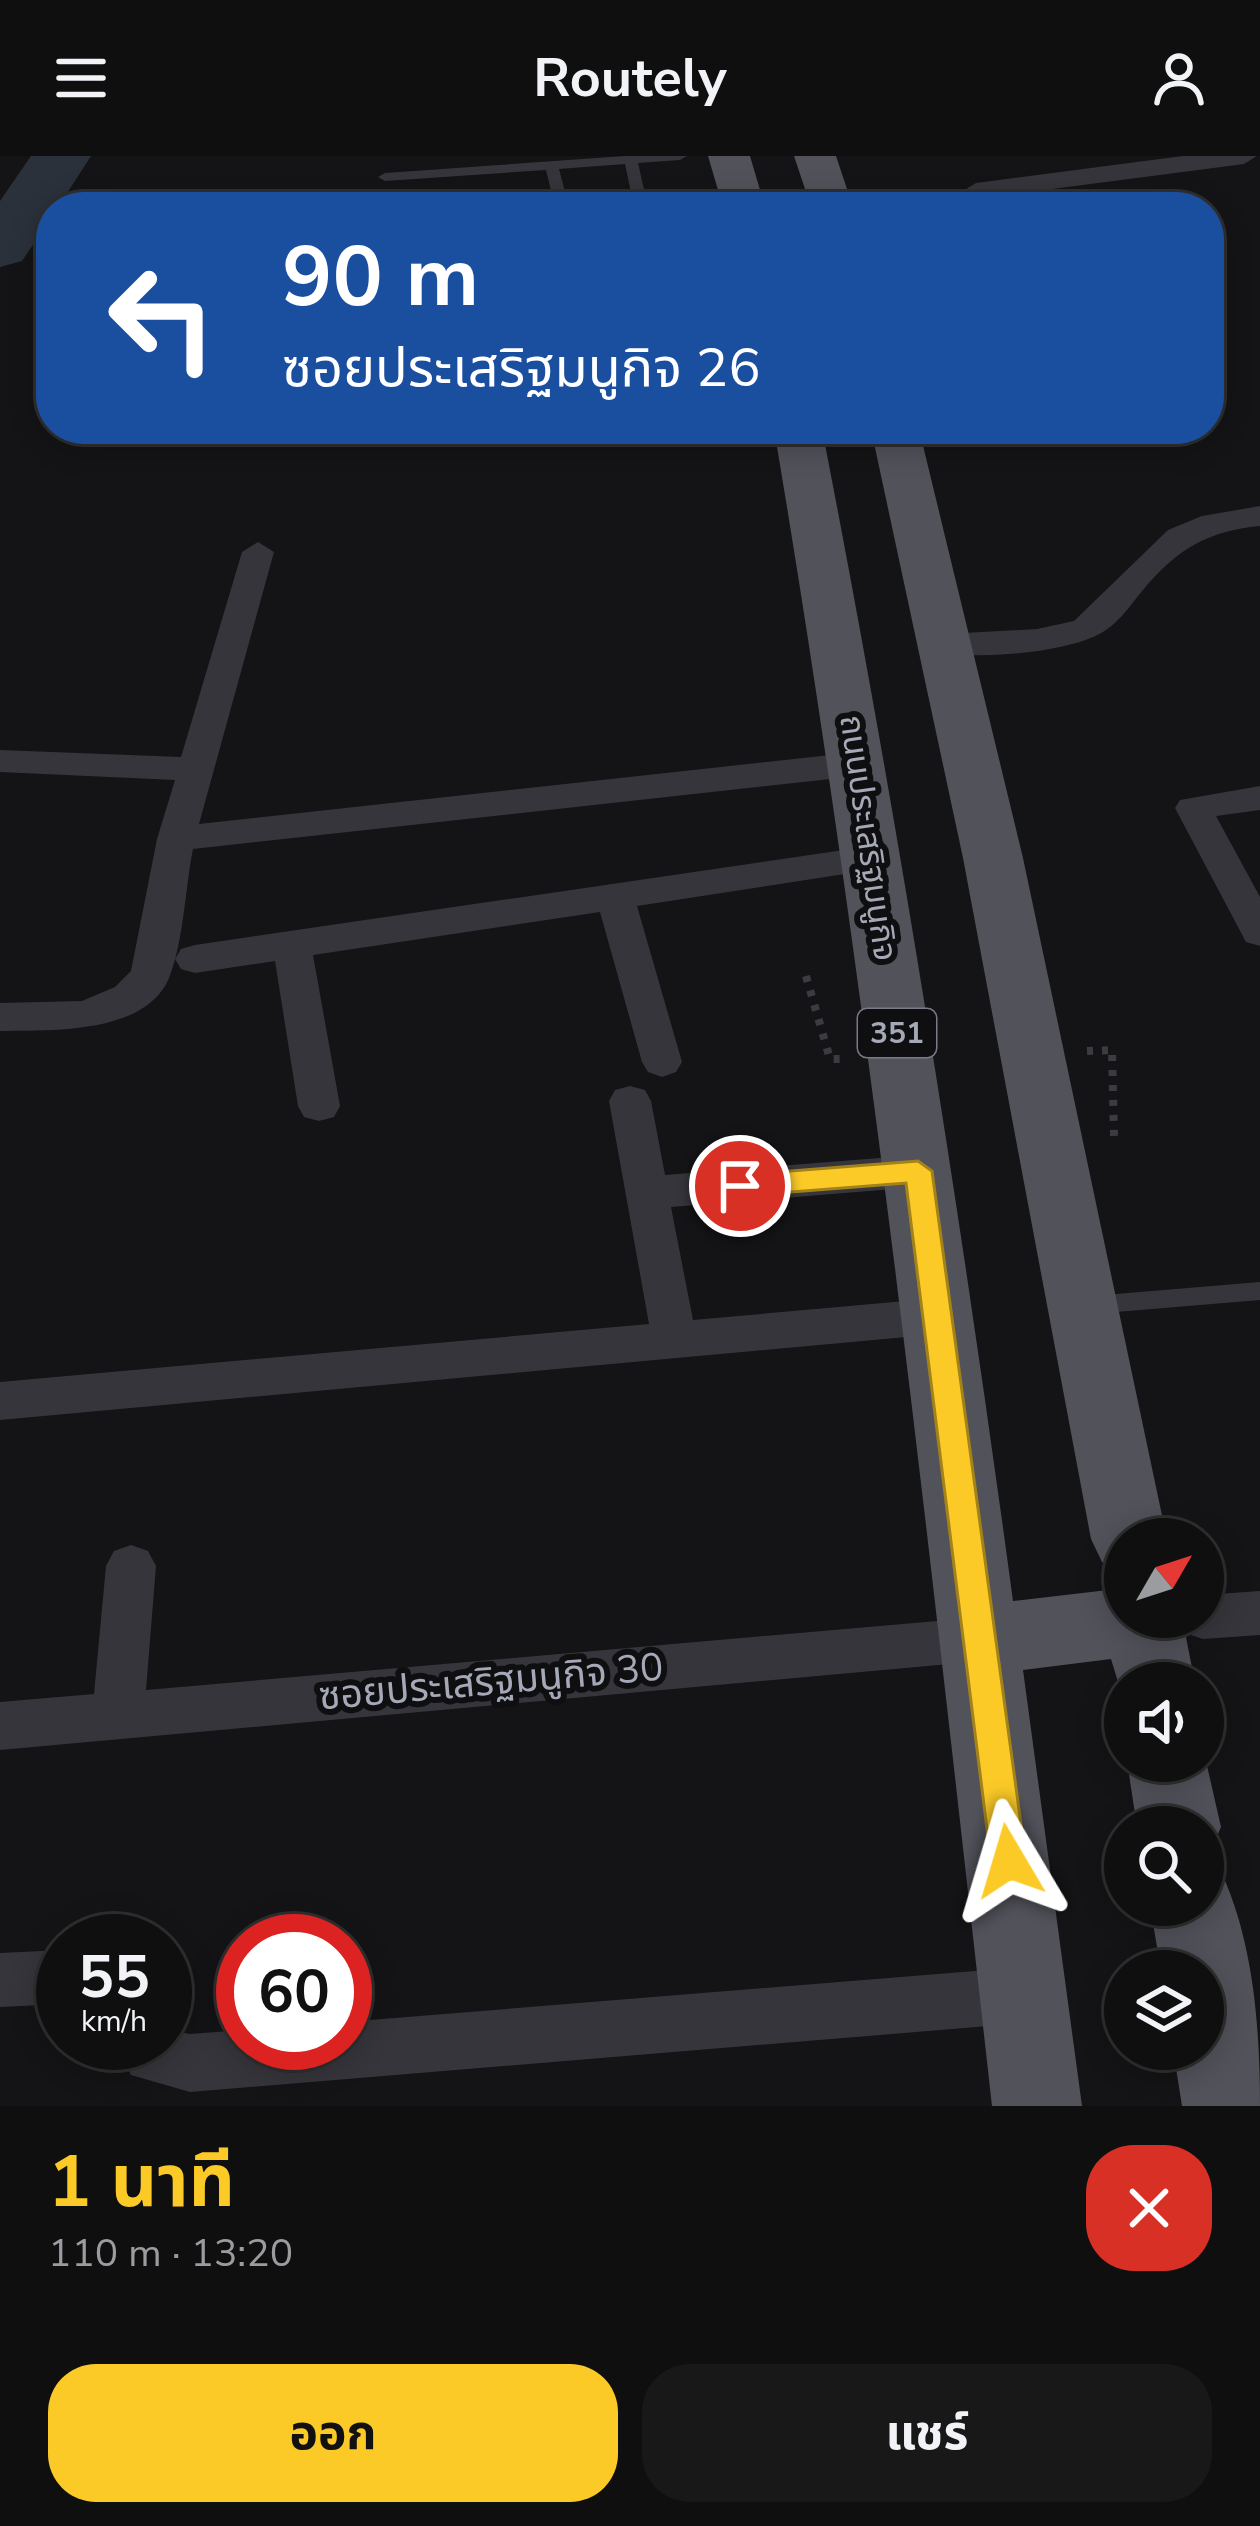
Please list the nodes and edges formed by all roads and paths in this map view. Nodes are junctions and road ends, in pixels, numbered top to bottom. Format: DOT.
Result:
graph roads {
  1 [pos="680,156"];
  2 [pos="730,156"];
  3 [pos="815,156"];
  4 [pos="853,156"];
  5 [pos="1244,156"];
  6 [pos="631,159"];
  7 [pos="551,165"];
  8 [pos="385,178"];
  9 [pos="976,191"];
  10 [pos="558,192"];
  11 [pos="638,192"];
  12 [pos="740,192"];
  13 [pos="827,192"];
  14 [pos="853,192"];
  15 [pos="801,444"];
  16 [pos="899,444"];
  17 [pos="1260,516"];
  18 [pos="257,552"];
  19 [pos="946,644"];
  20 [pos="0,761"];
  21 [pos="858,764"];
  22 [pos="196,769"];
  23 [pos="1260,797"];
  24 [pos="176,839"];
  25 [pos="871,860"];
  26 [pos="616,899"];
  27 [pos="1260,933"];
  28 [pos="292,946"];
  29 [pos="195,959"];
  30 [pos="806,976"];
  31 [pos="0,1017"];
  32 [pos="1112,1050"];
  33 [pos="830,1059"];
  34 [pos="662,1062"];
  35 [pos="630,1101"];
  36 [pos="319,1106"];
  37 [pos="1114,1144"];
  38 [pos="918,1171"];
  39 [pos="647,1193"];
  40 [pos="1260,1291"];
  41 [pos="1086,1306"];
  42 [pos="939,1316"];
  43 [pos="674,1340"];
  44 [pos="0,1401"];
  45 [pos="1125,1518"];
  46 [pos="131,1566"];
  47 [pos="1260,1613"];
  48 [pos="1224,1620"];
  49 [pos="1104,1634"];
  50 [pos="982,1639"];
  51 [pos="118,1715"];
  52 [pos="0,1726"];
  53 [pos="1260,1967"];
  54 [pos="1224,1970"];
  55 [pos="36,1978"];
  56 [pos="0,1980"];
  57 [pos="1025,1995"];
  58 [pos="192,2063"];
  59 [pos="1221,2070"];
  60 [pos="1037,2106"];
  61 [pos="1227,2106"];
  1 -- 6 [label="lane"];
  2 -- 12 [label="main road"];
  3 -- 13 [label="main road"];
  4 -- 14 [label="main road"];
  5 -- 9 [label="street"];
  6 -- 7 [label="lane"];
  6 -- 11 [label="lane"];
  7 -- 8 [label="lane"];
  7 -- 10 [label="lane"];
  15 -- 21 [label="main road, ถนนประเสริฐมนูกิจ / 351"];
  16 -- 19 [label="main road"];
  17 -- 19 [label="street"];
  18 -- 22 [label="street"];
  19 -- 41 [label="main road"];
  20 -- 22 [label="street"];
  21 -- 24 [label="street"];
  21 -- 25 [label="main road, ถนนประเสริฐมนูกิจ / 351"];
  22 -- 24 [label="street"];
  23 -- 27 [label="street"];
  24 -- 31 [label="street"];
  25 -- 26 [label="street"];
  25 -- 38 [label="main road, ถนนประเสริฐมนูกิจ / 351"];
  26 -- 28 [label="street"];
  26 -- 34 [label="street"];
  28 -- 29 [label="street"];
  28 -- 36 [label="street"];
  30 -- 33 [label="path"];
  32 -- 37 [label="path"];
  35 -- 39 [label="street"];
  38 -- 39 [label="street"];
  38 -- 42 [label="main road, ถนนประเสริฐมนูกิจ / 351"];
  39 -- 43 [label="street"];
  40 -- 41 [label="lane"];
  41 -- 45 [label="main road"];
  42 -- 43 [label="street"];
  42 -- 50 [label="main road, ถนนประเสริฐมนูกิจ / 351"];
  43 -- 44 [label="street"];
  46 -- 51 [label="street"];
  47 -- 48 [label="street"];
  49 -- 50 [label="main road"];
  50 -- 51 [label="street, ซอยประเสริฐมนูกิจ 30"];
  50 -- 57 [label="main road, ถนนประเสริฐมนูกิจ / 351"];
  51 -- 52 [label="street, ซอยประเสริฐมนูกิจ 30"];
  53 -- 54 [label="street"];
  55 -- 56 [label="street"];
  57 -- 58 [label="street"];
  57 -- 60 [label="main road, ถนนประเสริฐมนูกิจ / 351"];
  59 -- 61 [label="main road"];
}
